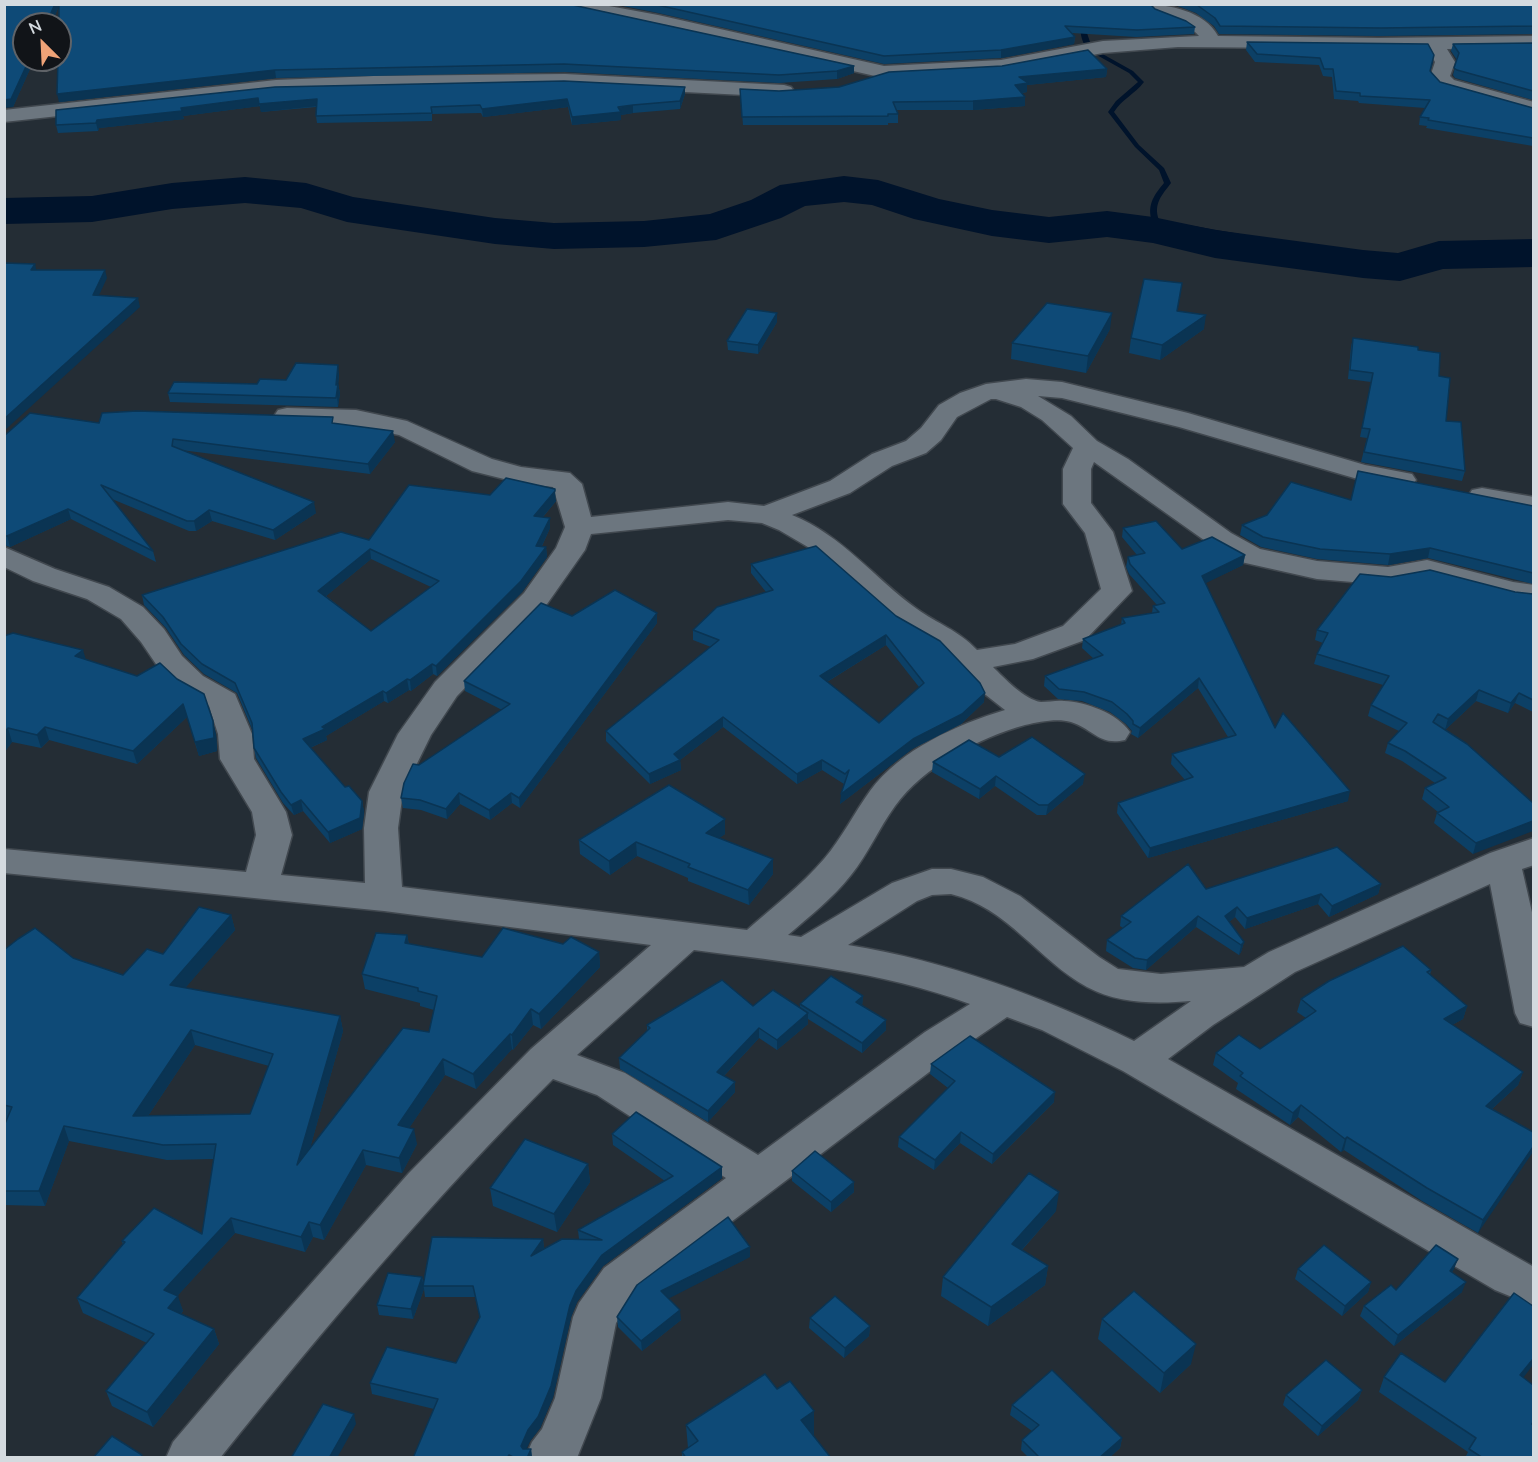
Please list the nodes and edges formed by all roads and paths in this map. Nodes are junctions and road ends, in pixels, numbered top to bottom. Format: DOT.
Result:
graph roads {
  1 [pos="566,4"];
  2 [pos="1151,4"];
  3 [pos="1211,40"];
  4 [pos="1533,42"];
  5 [pos="1435,44"];
  6 [pos="884,72"];
  7 [pos="854,83"];
  8 [pos="804,90"];
  9 [pos="1533,108"];
  10 [pos="4,116"];
  11 [pos="986,392"];
  12 [pos="262,416"];
  13 [pos="1087,447"];
  14 [pos="1533,506"];
  15 [pos="767,515"];
  16 [pos="579,527"];
  17 [pos="6,559"];
  18 [pos="1533,594"];
  19 [pos="972,661"];
  20 [pos="1036,713"];
  21 [pos="1113,732"];
  22 [pos="1518,856"];
  23 [pos="4,861"];
  24 [pos="260,886"];
  25 [pos="384,898"];
  26 [pos="684,938"];
  27 [pos="753,946"];
  28 [pos="805,951"];
  29 [pos="1250,981"];
  30 [pos="1003,1001"];
  31 [pos="1533,1013"];
  32 [pos="545,1060"];
  33 [pos="1137,1060"];
  34 [pos="760,1178"];
  35 [pos="1533,1287"];
  36 [pos="557,1453"];
  37 [pos="190,1458"];
  1 -- 6 [label="street"];
  2 -- 3 [label="street"];
  3 -- 5 [label="street"];
  3 -- 6 [label="street"];
  4 -- 5 [label="street"];
  5 -- 9 [label="street"];
  6 -- 7 [label="street"];
  8 -- 10 [label="street"];
  11 -- 13 [label="street"];
  11 -- 14 [label="street"];
  11 -- 15 [label="street"];
  12 -- 16 [label="street"];
  13 -- 18 [label="street"];
  13 -- 19 [label="street"];
  15 -- 16 [label="street"];
  15 -- 19 [label="street"];
  16 -- 25 [label="street"];
  17 -- 24 [label="street"];
  19 -- 20 [label="street"];
  20 -- 21 [label="street"];
  20 -- 27 [label="street"];
  22 -- 29 [label="street"];
  22 -- 31 [label="street"];
  23 -- 24 [label="street"];
  24 -- 25 [label="street"];
  25 -- 26 [label="street"];
  26 -- 27 [label="street"];
  26 -- 32 [label="street"];
  27 -- 28 [label="street"];
  28 -- 29 [label="street"];
  28 -- 30 [label="street"];
  29 -- 33 [label="street"];
  30 -- 33 [label="street"];
  30 -- 34 [label="street"];
  32 -- 34 [label="street"];
  32 -- 37 [label="street"];
  33 -- 35 [label="street"];
  34 -- 36 [label="street"];
}
